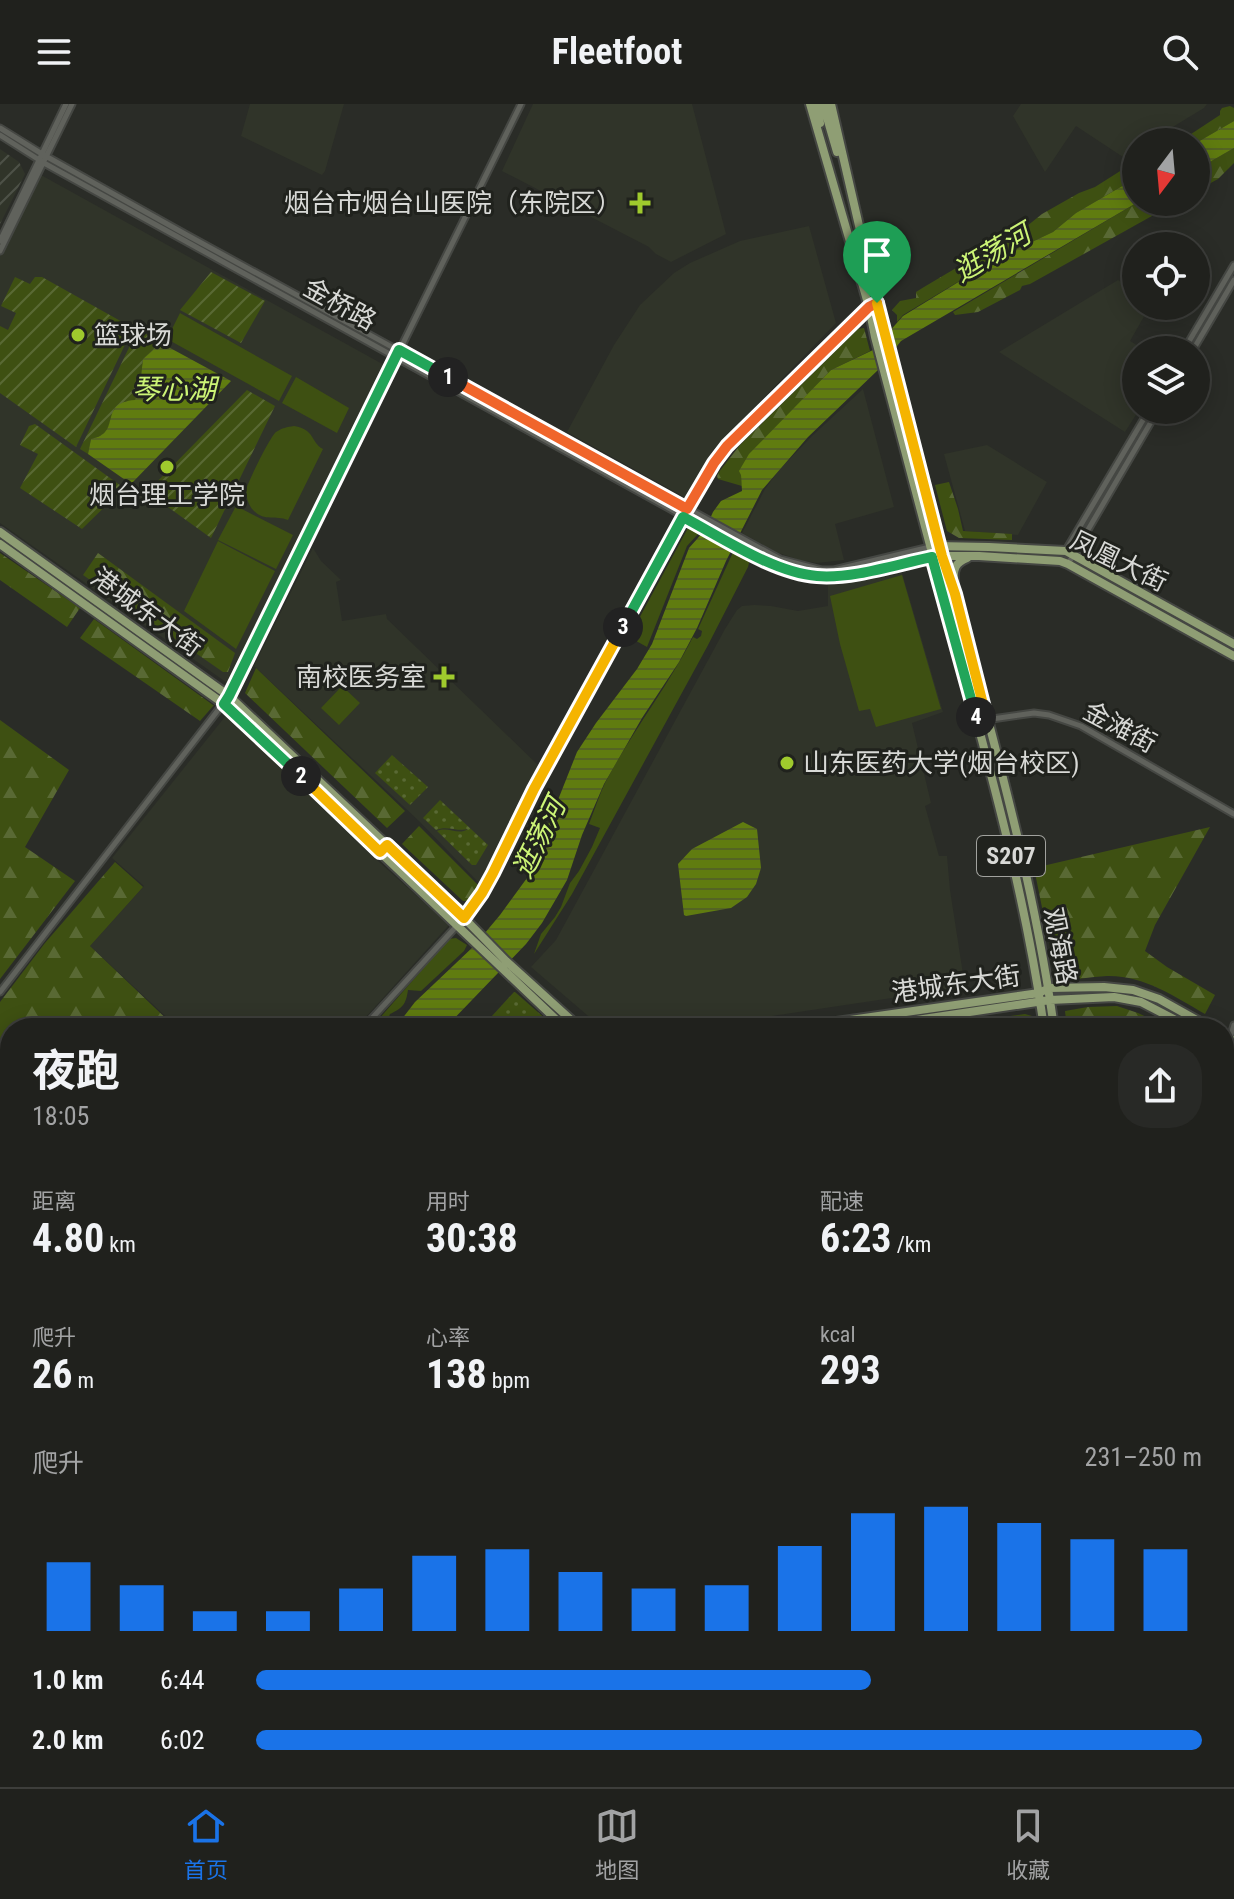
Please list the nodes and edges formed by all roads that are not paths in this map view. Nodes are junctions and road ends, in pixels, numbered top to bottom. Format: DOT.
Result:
graph roads {
  1 [pos="69,104"];
  2 [pos="521,104"];
  3 [pos="810,104"];
  4 [pos="816,104"];
  5 [pos="823,104"];
  6 [pos="831,104"];
  7 [pos="0,128"];
  8 [pos="0,135"];
  9 [pos="43,159"];
  10 [pos="857,222"];
  11 [pos="845,223"];
  12 [pos="0,241"];
  13 [pos="0,251"];
  14 [pos="1234,265"];
  15 [pos="1234,280"];
  16 [pos="873,305"];
  17 [pos="1192,336"];
  18 [pos="1201,336"];
  19 [pos="399,350"];
  20 [pos="395,358"];
  21 [pos="1141,424"];
  22 [pos="1149,424"];
  23 [pos="687,509"];
  24 [pos="683,517"];
  25 [pos="0,532"];
  26 [pos="738,542"];
  27 [pos="0,544"];
  28 [pos="936,551"];
  29 [pos="1069,553"];
  30 [pos="976,556"];
  31 [pos="1064,562"];
  32 [pos="1098,568"];
  33 [pos="1094,578"];
  34 [pos="955,594"];
  35 [pos="1234,644"];
  36 [pos="1234,656"];
  37 [pos="226,700"];
  38 [pos="977,720"];
  39 [pos="987,720"];
  40 [pos="1234,814"];
  41 [pos="460,921"];
  42 [pos="504,965"];
  43 [pos="1049,988"];
  44 [pos="0,992"];
  45 [pos="1043,998"];
  46 [pos="372,1018"];
  47 [pos="555,1018"];
  48 [pos="568,1018"];
  49 [pos="877,1018"];
  50 [pos="923,1018"];
  51 [pos="1044,1018"];
  52 [pos="1050,1018"];
  53 [pos="1174,1018"];
  54 [pos="1193,1018"];
  1 -- 9 [label="street"];
  2 -- 19 [label="street"];
  3 -- 11 [label="main road, 观海路 / S207"];
  4 -- 11 [label="main road, 观海路"];
  5 -- 10 [label="main road, 观海路"];
  6 -- 10 [label="main road, 观海路 / S207"];
  7 -- 9 [label="street"];
  8 -- 9 [label="street"];
  9 -- 12 [label="street"];
  9 -- 13 [label="street"];
  9 -- 19 [label="street, 金桥路"];
  9 -- 20 [label="street, 金桥路"];
  10 -- 16 [label="main road, 观海路 / S207"];
  11 -- 16 [label="main road, 观海路 / S207"];
  14 -- 17 [label="street"];
  15 -- 18 [label="street"];
  16 -- 23 [label="street"];
  16 -- 28 [label="main road, 观海路 / S207"];
  16 -- 28 [label="main road, 观海路 / S207"];
  19 -- 20 [label="street"];
  19 -- 23 [label="street, 金桥路"];
  20 -- 24 [label="street, 金桥路"];
  20 -- 37 [label="street"];
  21 -- 29 [label="street"];
  22 -- 29 [label="street"];
  23 -- 24 [label="street"];
  23 -- 26 [label="street, 金桥路"];
  24 -- 26 [label="street, 金桥路"];
  24 -- 41 [label="street"];
  25 -- 37 [label="main road, 港城东大街"];
  26 -- 28 [label="street, 金桥路"];
  27 -- 37 [label="main road, 港城东大街"];
  28 -- 29 [label="main road, 凤凰大街"];
  28 -- 30 [label="main road, 凤凰大街"];
  28 -- 34 [label="main road, 观海路 / S207"];
  28 -- 38 [label="main road, 观海路 / S207"];
  29 -- 31 [label="street"];
  29 -- 32 [label="main road, 凤凰大街"];
  30 -- 31 [label="main road, 凤凰大街"];
  30 -- 34 [label="main road"];
  31 -- 33 [label="main road, 凤凰大街"];
  32 -- 33 [label="main road"];
  32 -- 35 [label="main road, 凤凰大街"];
  33 -- 36 [label="main road, 凤凰大街"];
  34 -- 39 [label="main road, 观海路 / S207"];
  37 -- 41 [label="main road, 港城东大街"];
  37 -- 44 [label="street"];
  38 -- 39 [label="street, 金滩街"];
  38 -- 45 [label="main road, 观海路 / S207"];
  39 -- 40 [label="street, 金滩街"];
  39 -- 43 [label="main road, 观海路 / S207"];
  41 -- 42 [label="main road, 港城东大街"];
  41 -- 46 [label="street"];
  42 -- 47 [label="main road, 港城东大街"];
  42 -- 48 [label="main road, 港城东大街"];
  43 -- 45 [label="main road, 观海路 / S207"];
  43 -- 54 [label="main road, 港城东大街"];
  45 -- 49 [label="main road, 港城东大街"];
  45 -- 50 [label="main road, 港城东大街"];
  45 -- 51 [label="main road, 观海路 / S207"];
  45 -- 52 [label="main road, 观海路 / S207"];
  45 -- 53 [label="main road, 港城东大街"];
}
